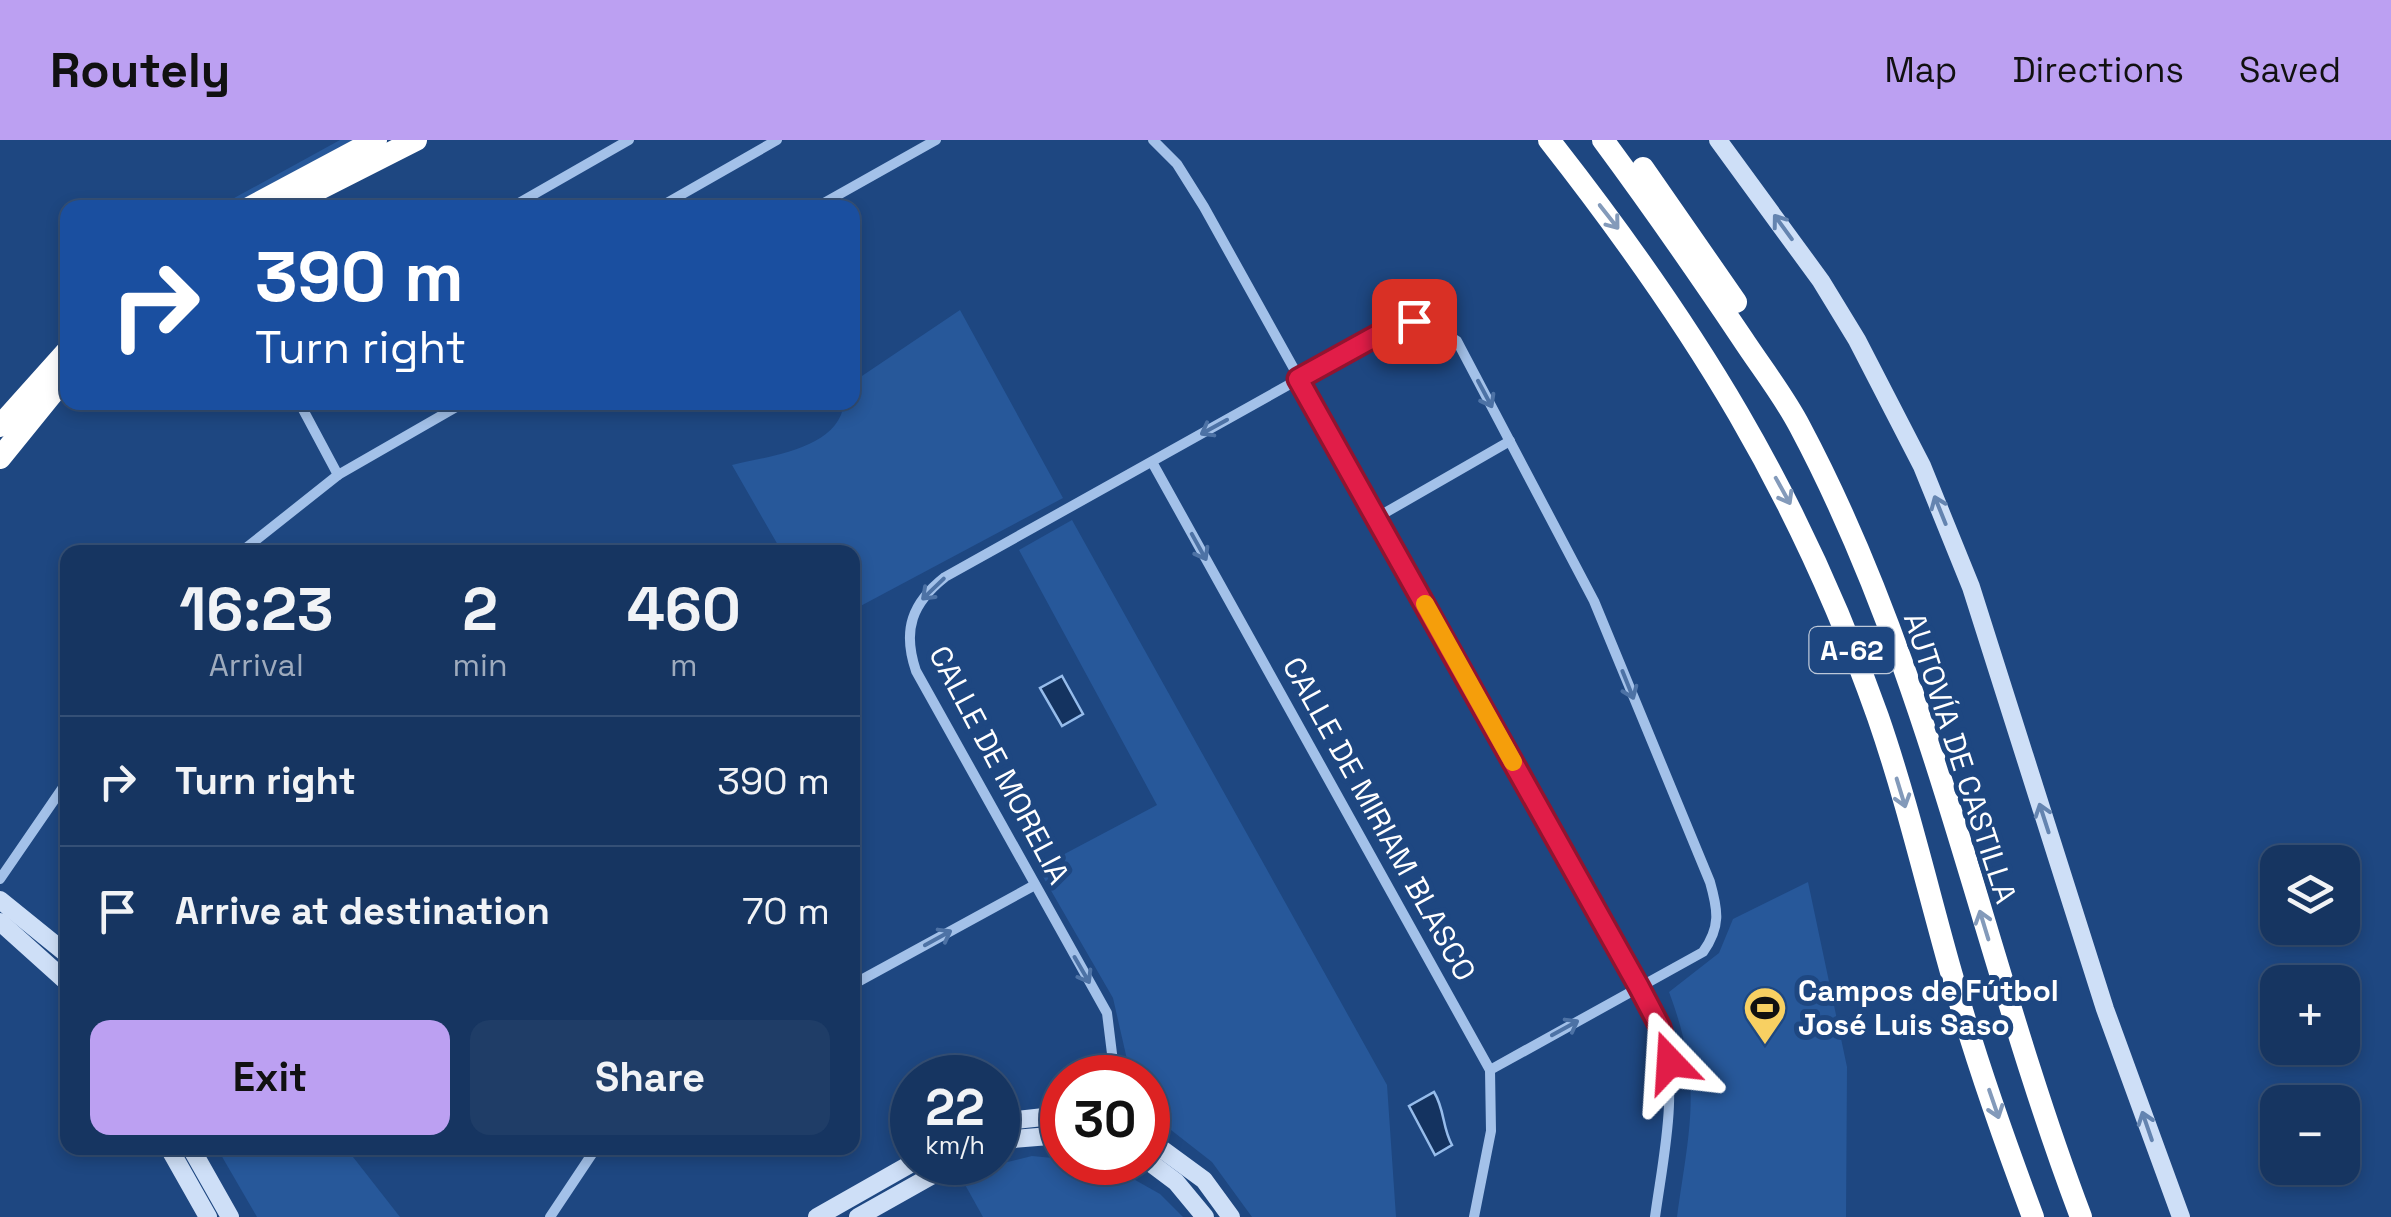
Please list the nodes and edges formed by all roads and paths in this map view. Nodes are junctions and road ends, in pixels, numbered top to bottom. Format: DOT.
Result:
graph roads {
  1 [pos="376,140"];
  2 [pos="416,140"];
  3 [pos="630,140"];
  4 [pos="777,140"];
  5 [pos="936,140"];
  6 [pos="1154,140"];
  7 [pos="1549,140"];
  8 [pos="1603,140"];
  9 [pos="1622,140"];
  10 [pos="1718,140"];
  11 [pos="264,200"];
  12 [pos="298,200"];
  13 [pos="524,200"];
  14 [pos="672,200"];
  15 [pos="829,200"];
  16 [pos="60,359"];
  17 [pos="1298,379"];
  18 [pos="60,384"];
  19 [pos="306,410"];
  20 [pos="451,410"];
  21 [pos="1799,425"];
  22 [pos="0,426"];
  23 [pos="1510,440"];
  24 [pos="0,458"];
  25 [pos="1152,462"];
  26 [pos="338,475"];
  27 [pos="1376,518"];
  28 [pos="250,545"];
  29 [pos="60,792"];
  30 [pos="0,879"];
  31 [pos="1033,886"];
  32 [pos="0,900"];
  33 [pos="0,922"];
  34 [pos="60,949"];
  35 [pos="60,977"];
  36 [pos="860,981"];
  37 [pos="1639,987"];
  38 [pos="1112,1055"];
  39 [pos="1490,1070"];
  40 [pos="2054,1146"];
  41 [pos="173,1155"];
  42 [pos="195,1155"];
  43 [pos="591,1155"];
  44 [pos="1170,1155"];
  45 [pos="1170,1178"];
  46 [pos="890,1184"];
  47 [pos="911,1185"];
  48 [pos="861,1211"];
  49 [pos="208,1217"];
  50 [pos="230,1217"];
  51 [pos="550,1217"];
  52 [pos="817,1217"];
  53 [pos="1205,1217"];
  54 [pos="1231,1217"];
  55 [pos="1474,1217"];
  56 [pos="1655,1217"];
  57 [pos="2034,1217"];
  58 [pos="2081,1217"];
  59 [pos="2092,1217"];
  60 [pos="2181,1217"];
  1 -- 11 [label="highway"];
  2 -- 12 [label="highway"];
  3 -- 13 [label="street"];
  4 -- 14 [label="street"];
  5 -- 15 [label="street"];
  6 -- 17 [label="street"];
  7 -- 57 [label="highway, A-62, one-way"];
  8 -- 21 [label="highway, AUTOVÍA DE CASTILLA / A-62"];
  9 -- 21 [label="highway"];
  60 -- 10 [label="street, one-way"];
  16 -- 22 [label="highway"];
  17 -- 23 [label="street, CALLE DE MORELIA, one-way"];
  17 -- 25 [label="street, CALLE DE MORELIA, one-way"];
  17 -- 27 [label="street"];
  18 -- 24 [label="highway"];
  19 -- 26 [label="street"];
  20 -- 26 [label="street"];
  40 -- 21 [label="highway, AUTOVÍA DE CASTILLA / A-62, one-way"];
  23 -- 27 [label="street"];
  23 -- 37 [label="street, CALLE DE MORELIA, one-way"];
  25 -- 31 [label="street, CALLE DE MORELIA, one-way"];
  25 -- 39 [label="street, CALLE DE MIRIAM BLASCO, one-way"];
  26 -- 28 [label="street"];
  27 -- 37 [label="street"];
  29 -- 30 [label="street"];
  36 -- 31 [label="street, one-way"];
  31 -- 38 [label="street, CALLE DE MORELIA, one-way"];
  32 -- 34 [label="street"];
  33 -- 35 [label="street"];
  39 -- 37 [label="street, CALLE DE MORELIA, one-way"];
  37 -- 56 [label="street"];
  39 -- 55 [label="street, CALLE DE MIRIAM BLASCO"];
  40 -- 58 [label="highway, AUTOVÍA DE CASTILLA / A-62"];
  40 -- 59 [label="highway"];
  41 -- 49 [label="street"];
  42 -- 50 [label="street"];
  43 -- 51 [label="street"];
  44 -- 54 [label="street"];
  45 -- 53 [label="street"];
  46 -- 48 [label="street"];
  47 -- 48 [label="street"];
  48 -- 52 [label="street"];
}
